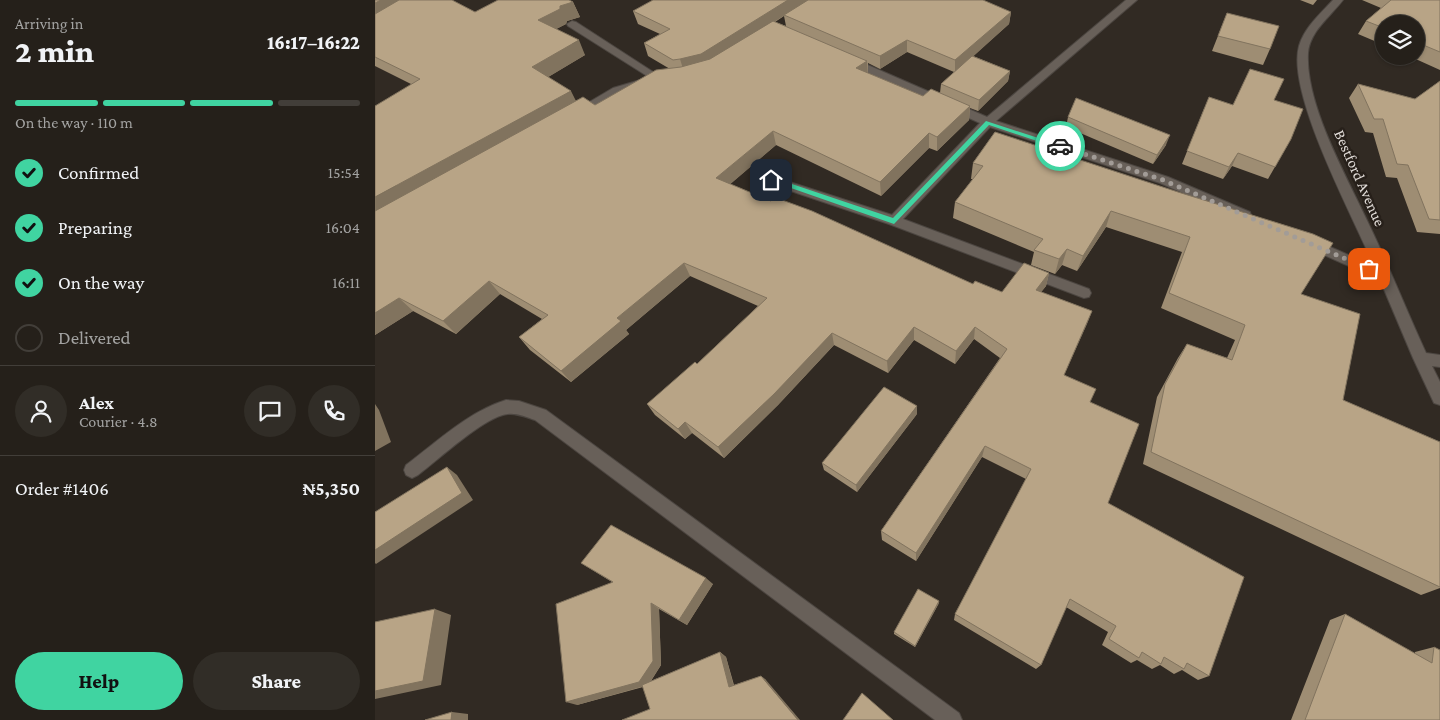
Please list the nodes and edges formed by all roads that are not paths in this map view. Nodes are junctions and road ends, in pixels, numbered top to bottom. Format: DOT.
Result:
graph roads {
  1 [pos="1132,0"];
  2 [pos="1338,0"];
  3 [pos="573,24"];
  4 [pos="837,56"];
  5 [pos="565,119"];
  6 [pos="988,122"];
  7 [pos="771,180"];
  8 [pos="1252,219"];
  9 [pos="894,221"];
  10 [pos="1297,238"];
  11 [pos="1386,277"];
  12 [pos="1084,293"];
  13 [pos="1420,358"];
  14 [pos="1440,361"];
  15 [pos="1440,398"];
  16 [pos="413,470"];
  17 [pos="952,720"];
  1 -- 6 [label="street"];
  2 -- 11 [label="street, Bestford Avenue"];
  3 -- 5 [label="street"];
  4 -- 6 [label="street"];
  6 -- 8 [label="street"];
  6 -- 9 [label="street"];
  7 -- 9 [label="street"];
  9 -- 12 [label="street"];
  10 -- 11 [label="street"];
  11 -- 13 [label="street, Bestford Avenue"];
  13 -- 14 [label="street"];
  13 -- 15 [label="street, Bestford Avenue"];
  16 -- 17 [label="street"];
}
